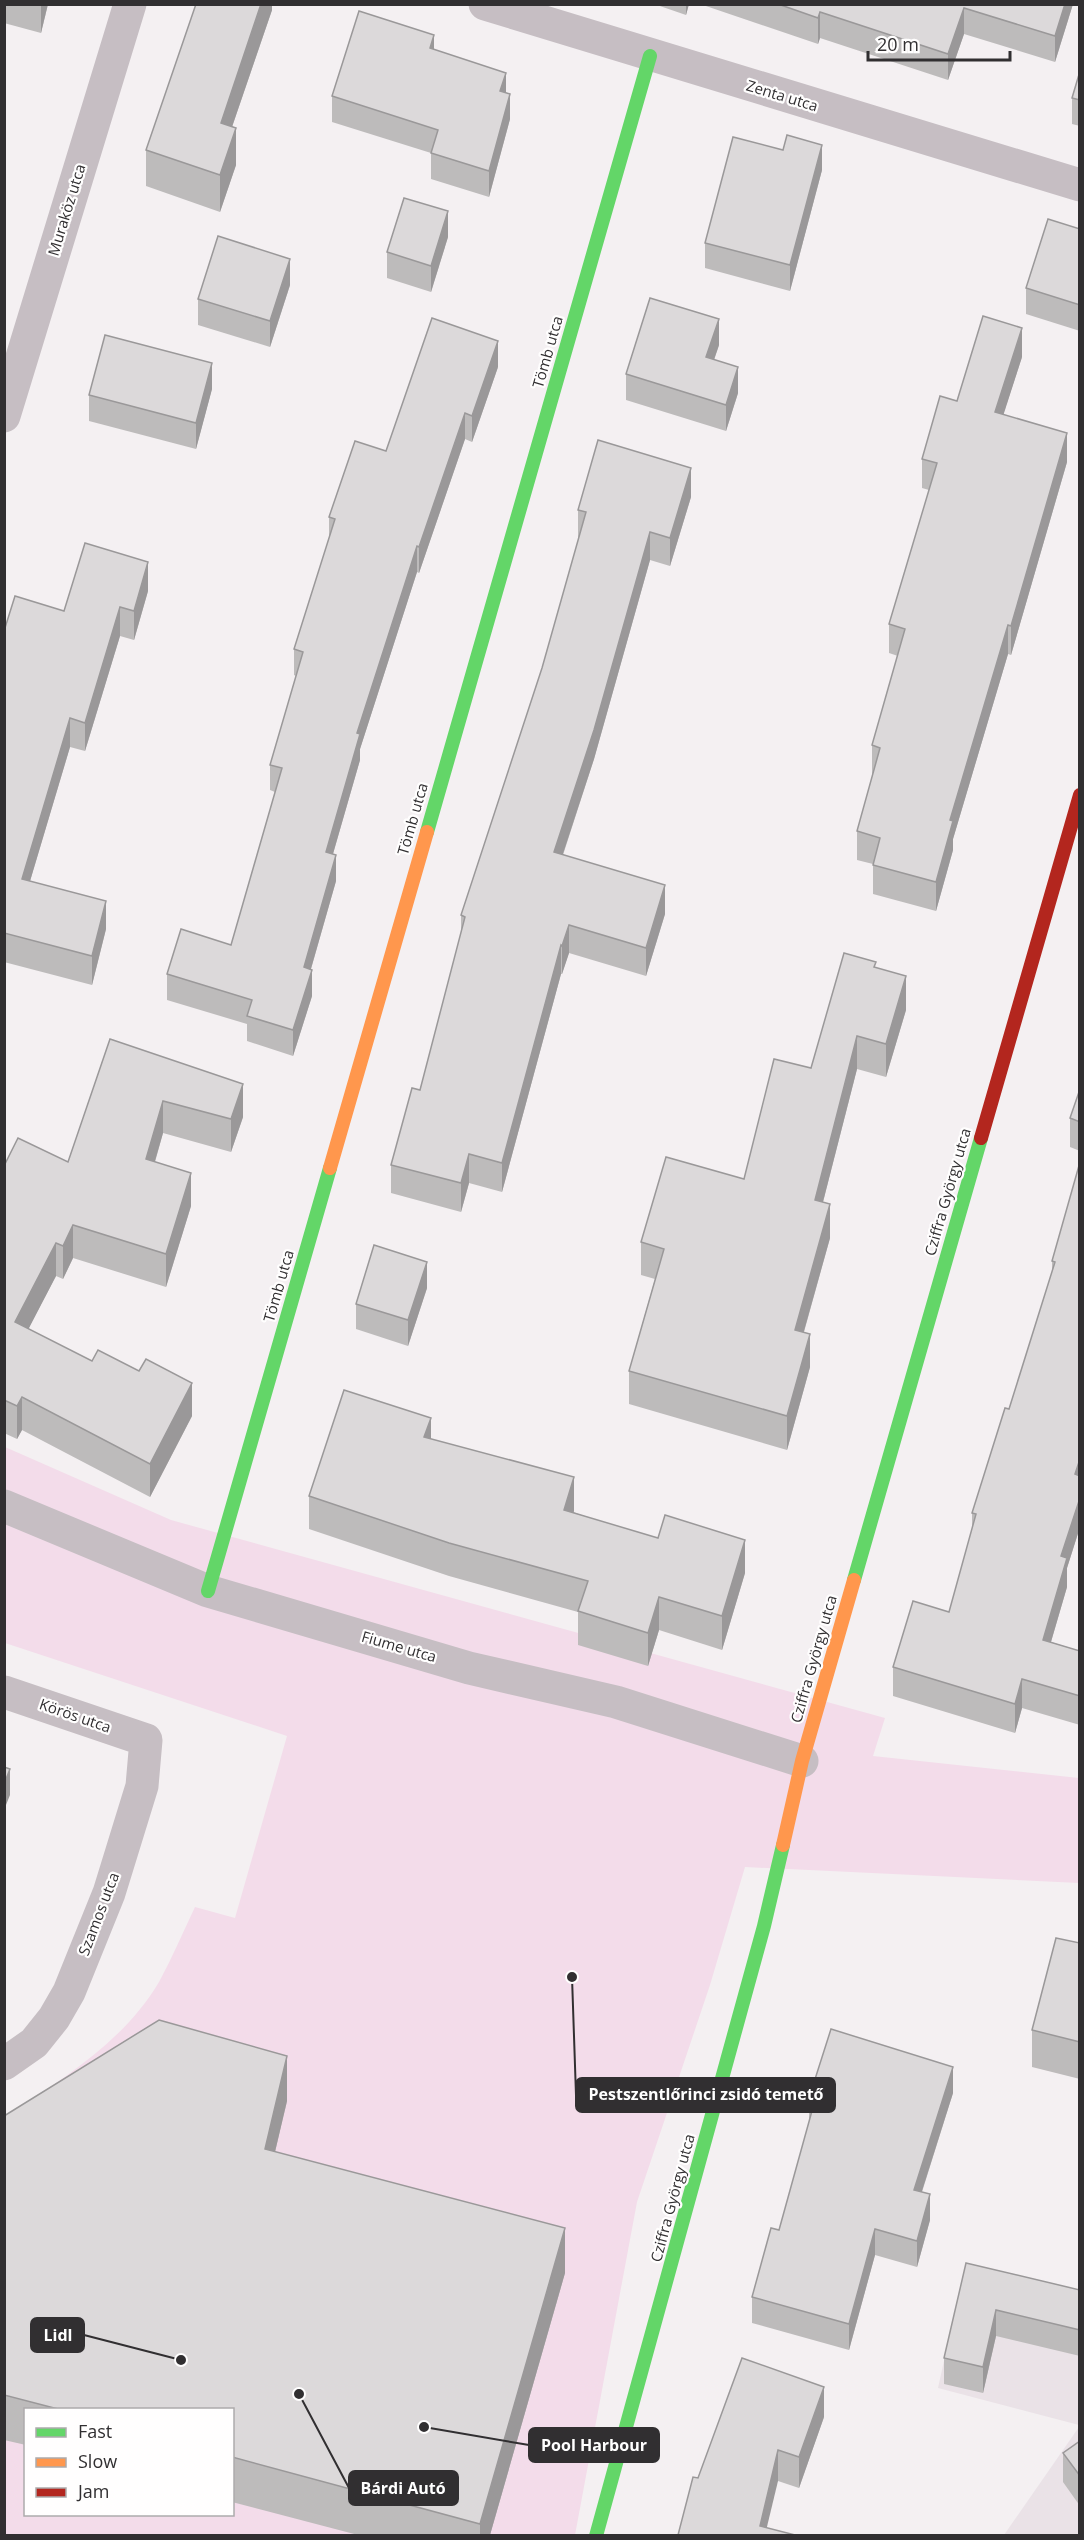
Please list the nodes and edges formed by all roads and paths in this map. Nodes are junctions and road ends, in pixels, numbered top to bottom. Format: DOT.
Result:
graph roads {
  1 [pos="130,4"];
  2 [pos="484,4"];
  3 [pos="650,56"];
  4 [pos="1080,185"];
  5 [pos="4,416"];
  6 [pos="1080,795"];
  7 [pos="4,1506"];
  8 [pos="208,1591"];
  9 [pos="4,1692"];
  10 [pos="146,1740"];
  11 [pos="802,1761"];
  12 [pos="4,2064"];
  13 [pos="596,2535"];
  1 -- 5 [label="street, Muraköz utca"];
  2 -- 3 [label="street, Zenta utca"];
  3 -- 4 [label="street, Zenta utca"];
  3 -- 8 [label="street, Tömb utca"];
  6 -- 11 [label="street, Cziffra György utca"];
  7 -- 8 [label="street, Fiume utca"];
  8 -- 11 [label="street, Fiume utca"];
  9 -- 10 [label="street, Körös utca"];
  10 -- 12 [label="street, Szamos utca"];
  11 -- 13 [label="street, Cziffra György utca"];
}
